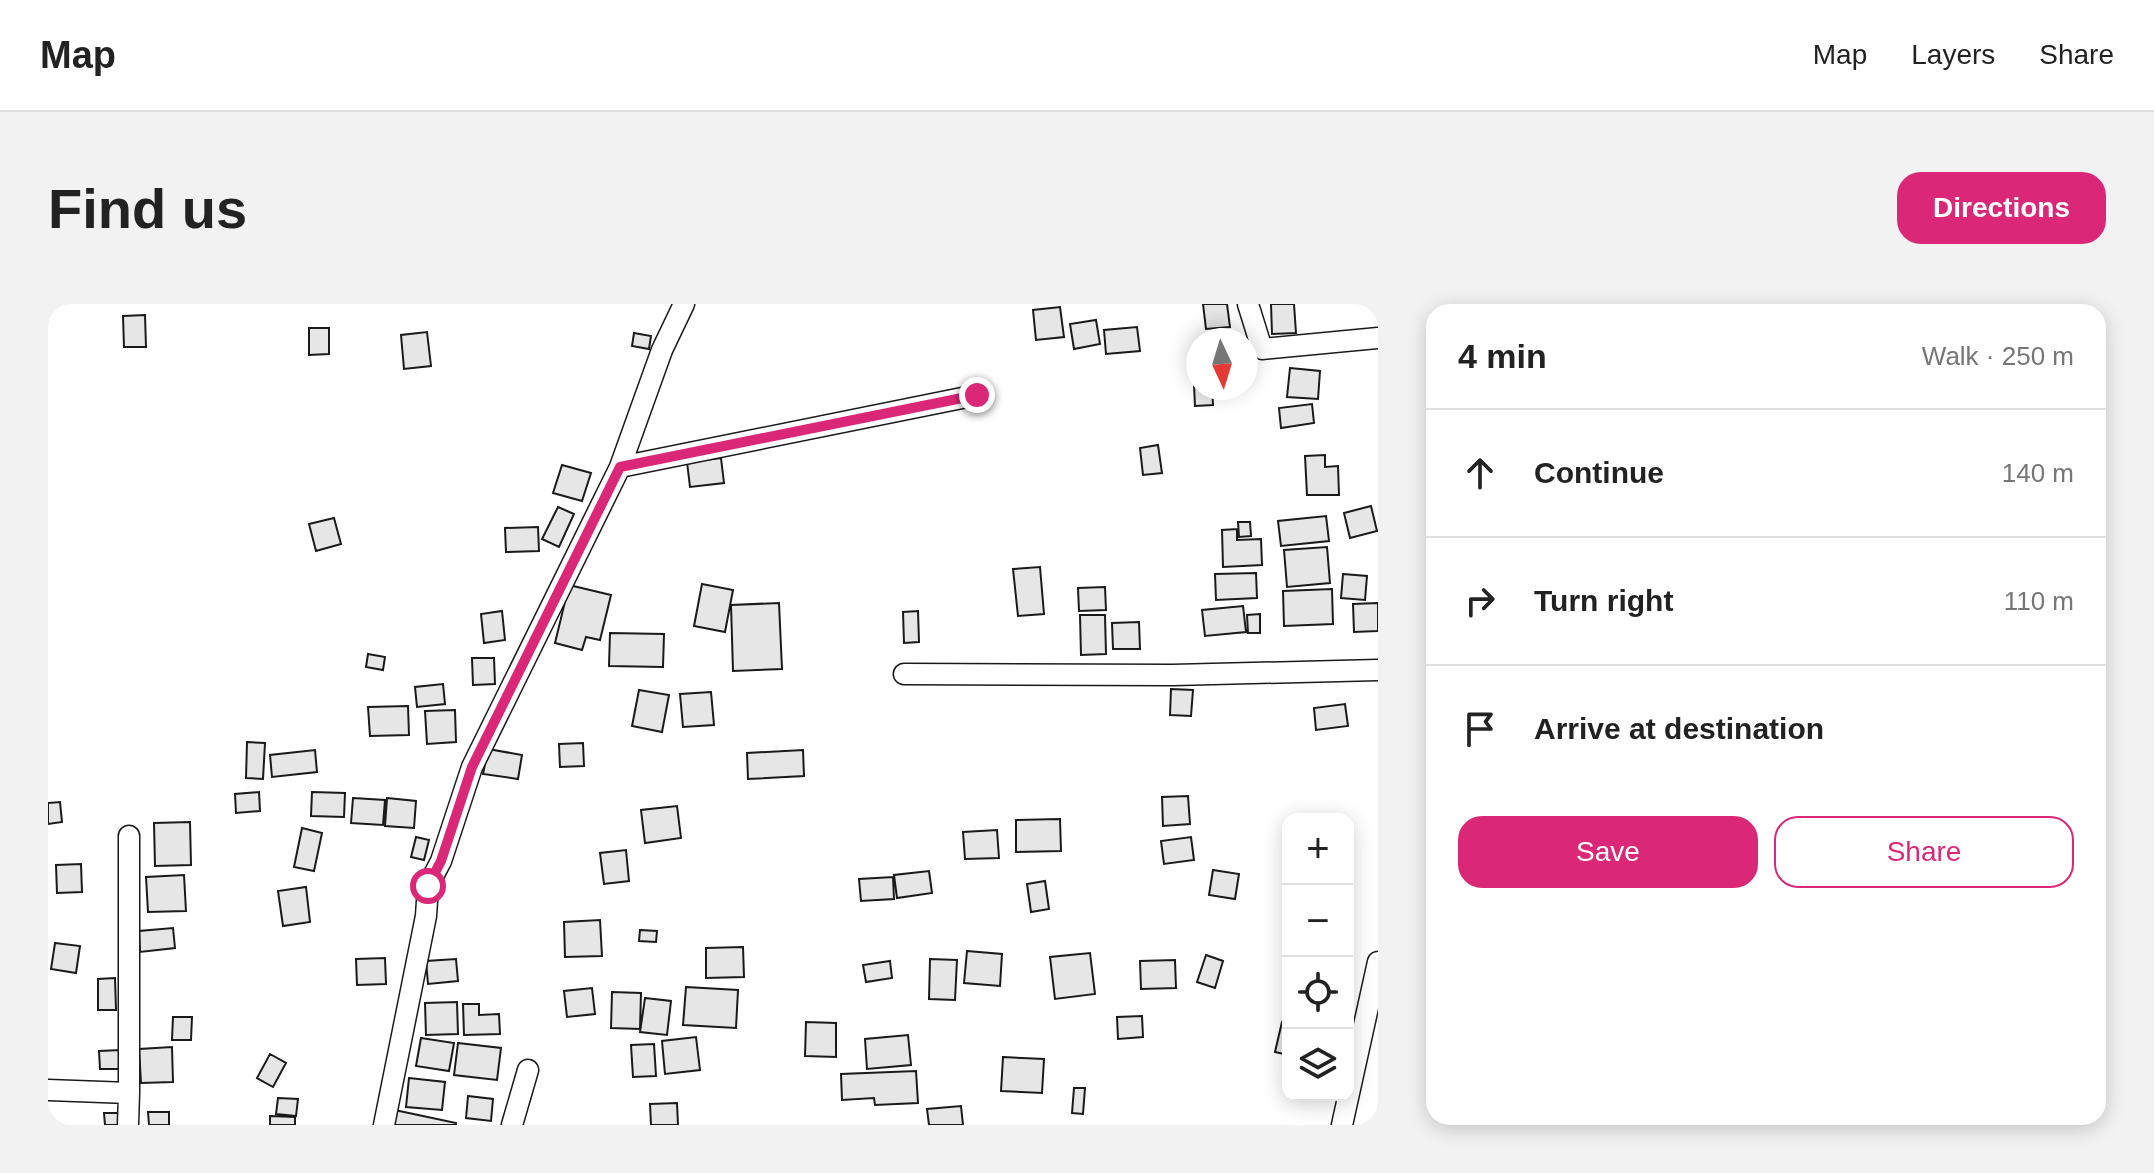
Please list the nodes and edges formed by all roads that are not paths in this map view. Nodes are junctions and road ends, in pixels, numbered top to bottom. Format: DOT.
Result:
graph roads {
  1 [pos="684,304"];
  2 [pos="1248,304"];
  3 [pos="1378,338"];
  4 [pos="977,395"];
  5 [pos="620,467"];
  6 [pos="1378,670"];
  7 [pos="904,674"];
  8 [pos="129,836"];
  9 [pos="1378,962"];
  10 [pos="528,1070"];
  11 [pos="48,1090"];
  12 [pos="129,1093"];
  13 [pos="128,1125"];
  14 [pos="384,1125"];
  15 [pos="512,1125"];
  16 [pos="1342,1125"];
  1 -- 5 [label="street"];
  2 -- 3 [label="street"];
  4 -- 5 [label="street"];
  5 -- 14 [label="street"];
  6 -- 7 [label="street"];
  8 -- 12 [label="street"];
  9 -- 16 [label="street"];
  10 -- 15 [label="street"];
  11 -- 12 [label="street"];
  12 -- 13 [label="street"];
}
